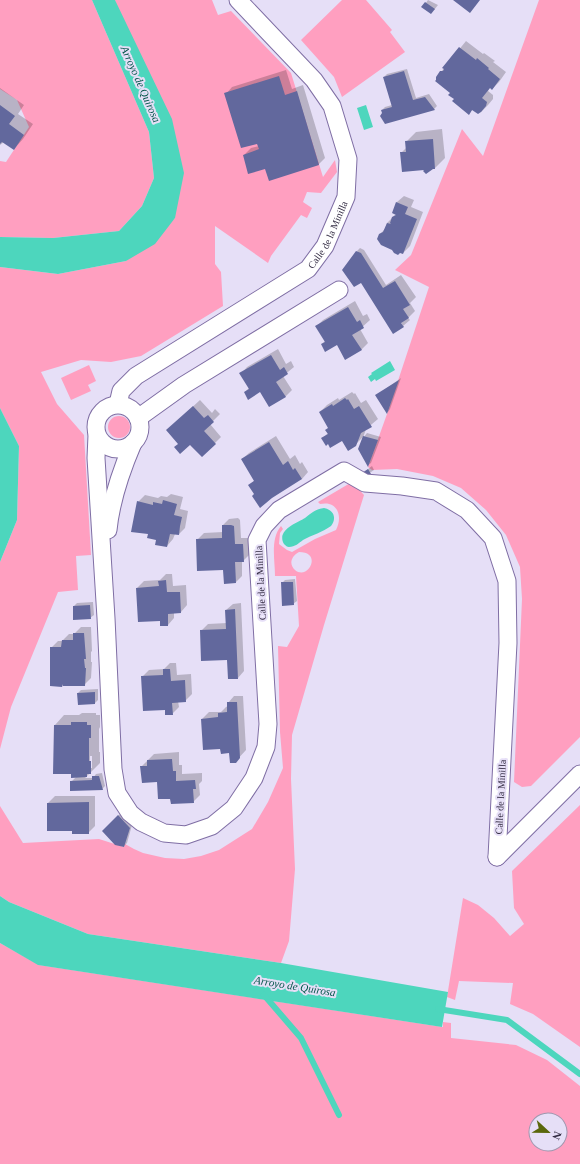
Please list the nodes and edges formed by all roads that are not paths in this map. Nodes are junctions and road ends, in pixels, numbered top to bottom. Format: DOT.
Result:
graph roads {
  1 [pos="238,0"];
  2 [pos="339,290"];
  3 [pos="118,404"];
  4 [pos="138,418"];
  5 [pos="97,435"];
  6 [pos="133,443"];
  7 [pos="104,568"];
  8 [pos="580,774"];
  1 -- 3 [label="street, Calle de la Minilla"];
  2 -- 4 [label="street"];
  3 -- 4 [label="street"];
  3 -- 5 [label="street"];
  4 -- 6 [label="street"];
  5 -- 6 [label="street"];
  5 -- 7 [label="street, Calle de la Minilla"];
  6 -- 7 [label="street, Calle de la Minilla"];
  7 -- 8 [label="street, Calle de la Minilla"];
}
